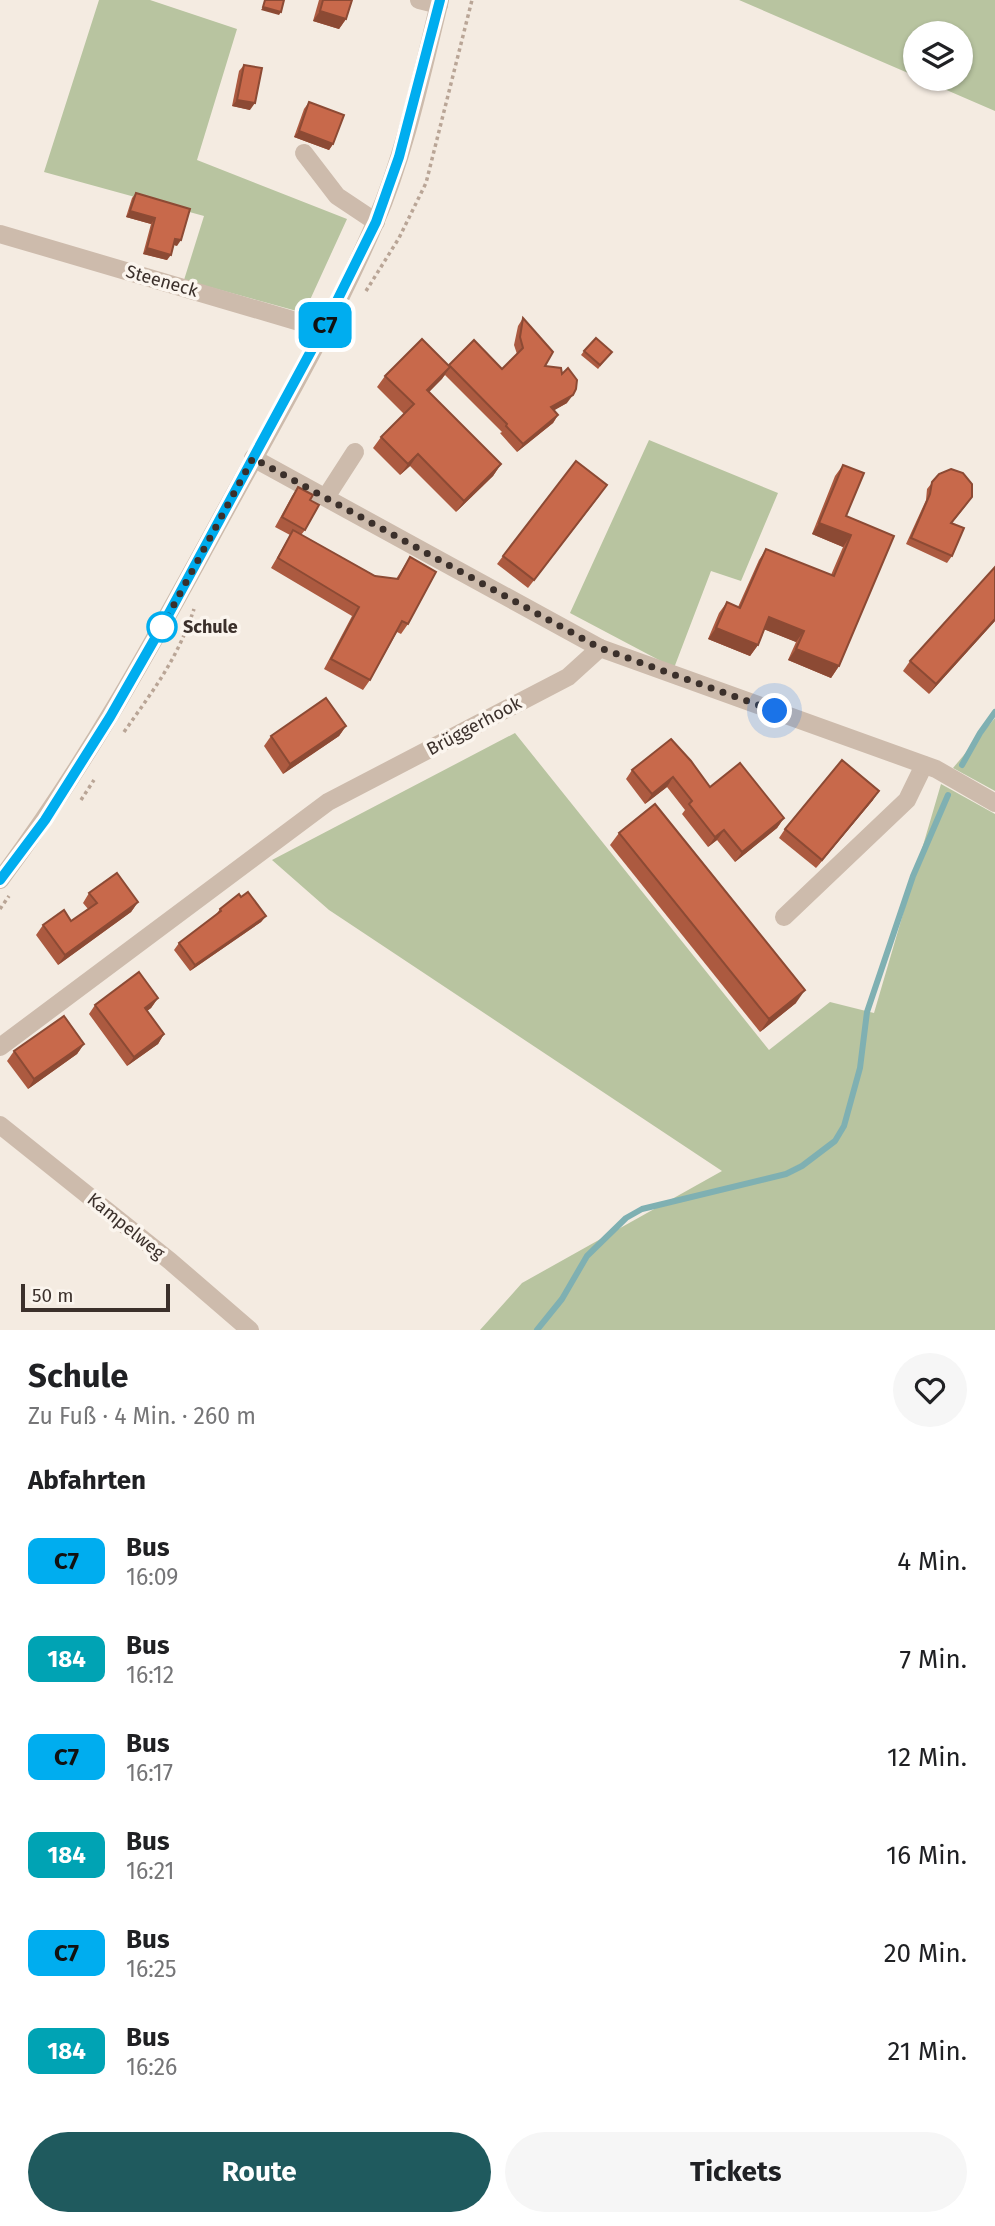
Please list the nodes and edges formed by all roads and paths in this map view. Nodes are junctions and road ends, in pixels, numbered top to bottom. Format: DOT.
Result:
graph roads {
  1 [pos="419,0"];
  2 [pos="440,3"];
  3 [pos="304,153"];
  4 [pos="376,222"];
  5 [pos="0,234"];
  6 [pos="323,329"];
  7 [pos="355,452"];
  8 [pos="253,458"];
  9 [pos="326,496"];
  10 [pos="600,648"];
  11 [pos="924,765"];
  12 [pos="995,803"];
  13 [pos="0,880"];
  14 [pos="784,917"];
  15 [pos="0,1046"];
  16 [pos="0,1125"];
  17 [pos="250,1330"];
  1 -- 2 [label="street"];
  2 -- 4 [label="street"];
  3 -- 4 [label="street"];
  4 -- 6 [label="street"];
  5 -- 6 [label="street, Steeneck"];
  6 -- 8 [label="street"];
  7 -- 9 [label="street"];
  8 -- 9 [label="street"];
  8 -- 13 [label="street"];
  9 -- 10 [label="street"];
  10 -- 11 [label="street"];
  10 -- 15 [label="street, Brüggerhook"];
  11 -- 12 [label="street"];
  11 -- 14 [label="street"];
  16 -- 17 [label="street, Kampelweg"];
}
